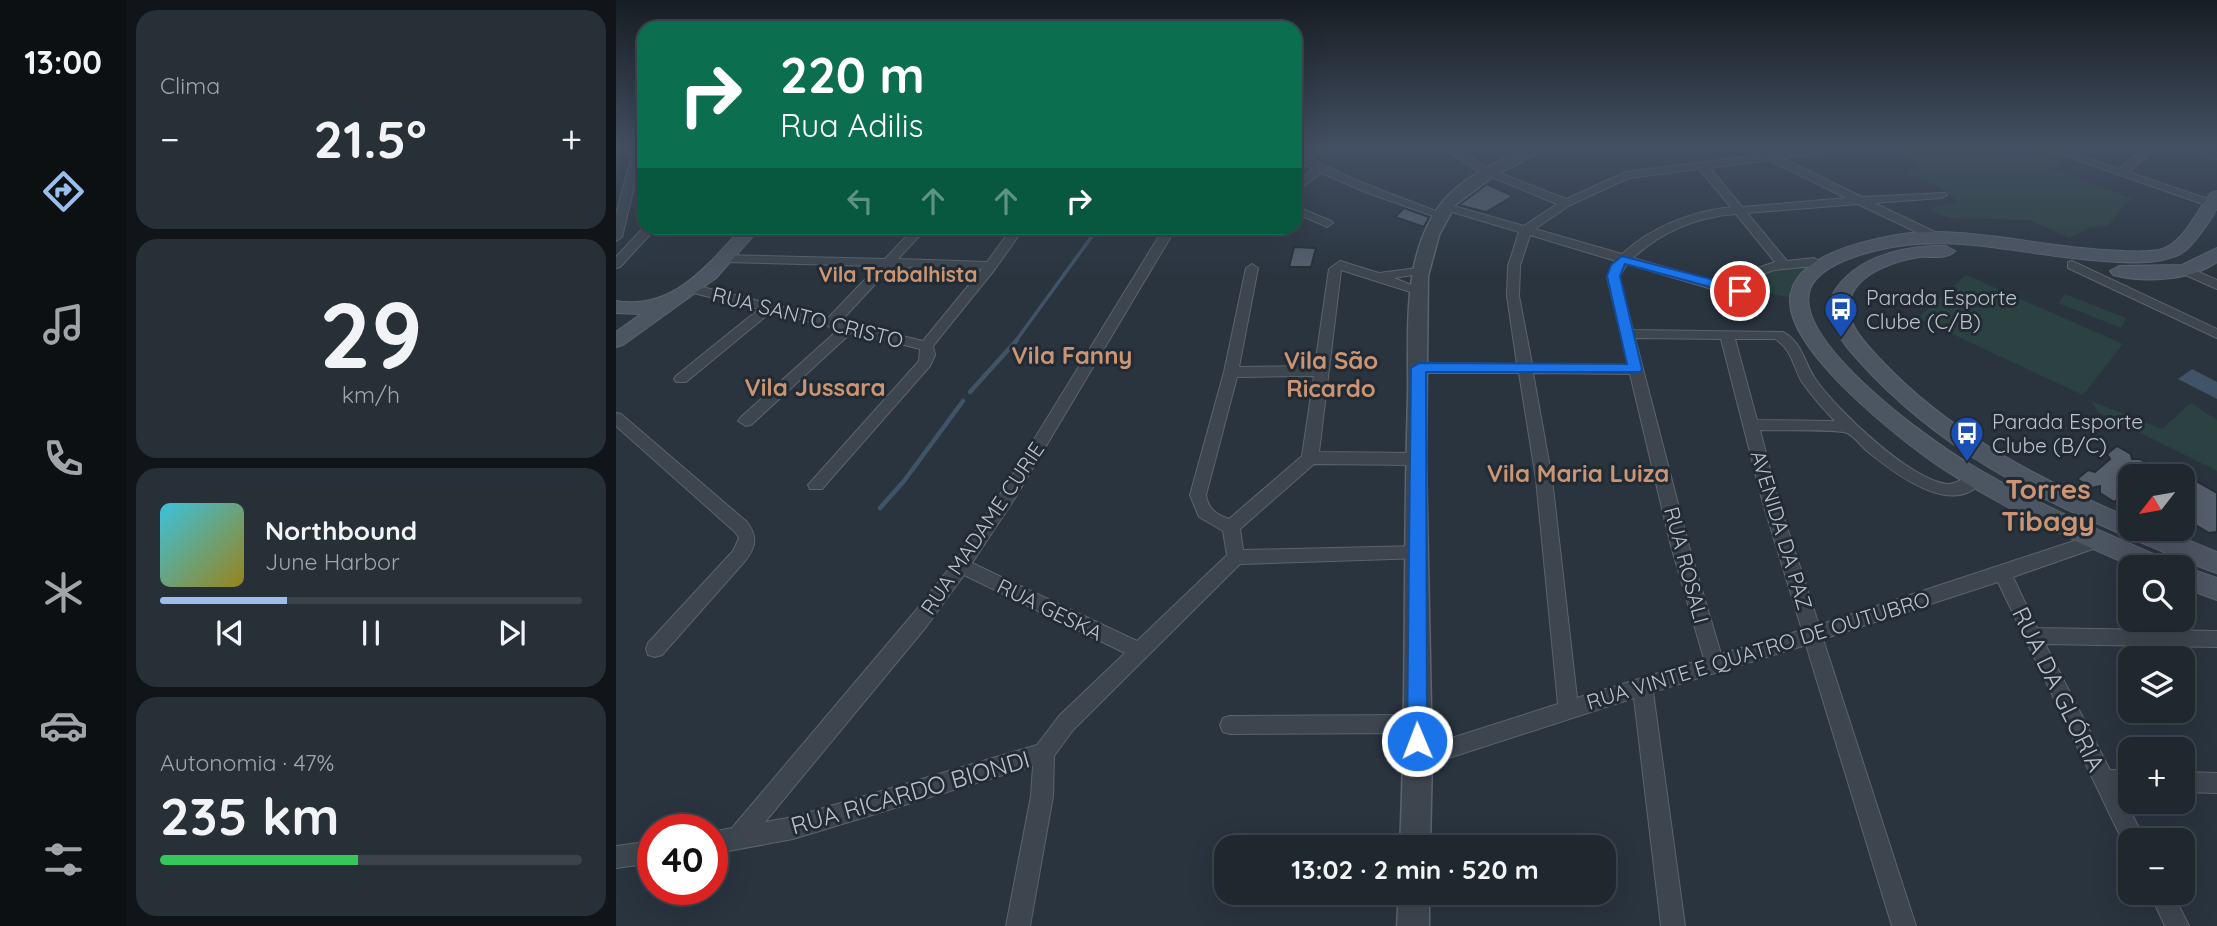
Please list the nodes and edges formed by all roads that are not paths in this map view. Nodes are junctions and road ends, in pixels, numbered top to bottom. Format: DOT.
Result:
graph roads {
  1 [pos="628,190"];
  2 [pos="1369,190"];
  3 [pos="1469,190"];
  4 [pos="1535,190"];
  5 [pos="1592,190"];
  6 [pos="1724,190"];
  7 [pos="1840,190"];
  8 [pos="2176,190"];
  9 [pos="1941,195"];
  10 [pos="1860,200"];
  11 [pos="1566,202"];
  12 [pos="2215,202"];
  13 [pos="1443,211"];
  14 [pos="1741,211"];
  15 [pos="1302,212"];
  16 [pos="1327,223"];
  17 [pos="637,227"];
  18 [pos="617,230"];
  19 [pos="1525,231"];
  20 [pos="643,235"];
  21 [pos="745,235"];
  22 [pos="914,235"];
  23 [pos="1013,235"];
  24 [pos="1166,235"];
  25 [pos="1933,236"];
  26 [pos="2217,253"];
  27 [pos="726,258"];
  28 [pos="1622,259"];
  29 [pos="1814,262"];
  30 [pos="616,264"];
  31 [pos="889,264"];
  32 [pos="1783,264"];
  33 [pos="2072,265"];
  34 [pos="991,266"];
  35 [pos="1252,268"];
  36 [pos="2183,270"];
  37 [pos="2122,271"];
  38 [pos="1379,276"];
  39 [pos="1421,280"];
  40 [pos="2217,285"];
  41 [pos="1717,286"];
  42 [pos="690,288"];
  43 [pos="1763,296"];
  44 [pos="2144,299"];
  45 [pos="670,302"];
  46 [pos="616,307"];
  47 [pos="769,307"];
  48 [pos="831,324"];
  49 [pos="848,328"];
  50 [pos="1629,334"];
  51 [pos="1727,334"];
  52 [pos="2217,334"];
  53 [pos="616,341"];
  54 [pos="926,346"];
  55 [pos="1527,367"];
  56 [pos="1419,368"];
  57 [pos="1635,369"];
  58 [pos="1320,371"];
  59 [pos="1231,372"];
  60 [pos="681,379"];
  61 [pos="616,418"];
  62 [pos="746,421"];
  63 [pos="1751,425"];
  64 [pos="1850,427"];
  65 [pos="1310,458"];
  66 [pos="1416,459"];
  67 [pos="1976,478"];
  68 [pos="816,485"];
  69 [pos="2093,513"];
  70 [pos="2118,523"];
  71 [pos="1231,527"];
  72 [pos="2118,532"];
  73 [pos="2098,540"];
  74 [pos="2162,541"];
  75 [pos="1417,553"];
  76 [pos="2132,555"];
  77 [pos="1236,558"];
  78 [pos="2217,563"];
  79 [pos="961,566"];
  80 [pos="2003,575"];
  81 [pos="2195,581"];
  82 [pos="2217,589"];
  83 [pos="1814,636"];
  84 [pos="2031,636"];
  85 [pos="2217,639"];
  86 [pos="655,649"];
  87 [pos="1139,651"];
  88 [pos="1715,666"];
  89 [pos="1642,687"];
  90 [pos="1568,708"];
  91 [pos="1416,724"];
  92 [pos="1230,725"];
  93 [pos="1044,753"];
  94 [pos="1418,758"];
  95 [pos="2104,780"];
  96 [pos="2118,780"];
  97 [pos="2195,782"];
  98 [pos="2217,783"];
  99 [pos="2128,828"];
  100 [pos="1415,835"];
  101 [pos="737,839"];
  102 [pos="728,840"];
  103 [pos="637,854"];
  104 [pos="616,857"];
  105 [pos="1414,905"];
  106 [pos="2166,905"];
  107 [pos="1018,926"];
  108 [pos="1413,926"];
  109 [pos="1673,926"];
  110 [pos="1904,926"];
  111 [pos="2177,926"];
  1 -- 18 [label="street"];
  2 -- 13 [label="street"];
  3 -- 13 [label="street"];
  4 -- 11 [label="street"];
  5 -- 11 [label="street"];
  6 -- 14 [label="street"];
  7 -- 10 [label="street"];
  8 -- 12 [label="street"];
  9 -- 10 [label="street"];
  10 -- 14 [label="street"];
  10 -- 25 [label="street"];
  11 -- 19 [label="street"];
  12 -- 25 [label="main road"];
  13 -- 19 [label="street"];
  13 -- 39 [label="street"];
  14 -- 28 [label="street"];
  14 -- 32 [label="street"];
  15 -- 16 [label="street"];
  17 -- 18 [label="street"];
  19 -- 28 [label="street"];
  19 -- 55 [label="street"];
  20 -- 30 [label="street"];
  21 -- 27 [label="main road"];
  22 -- 31 [label="street"];
  23 -- 34 [label="street"];
  24 -- 79 [label="street, RUA MADAME CURIE"];
  25 -- 67 [label="main road"];
  26 -- 36 [label="main road"];
  27 -- 31 [label="street"];
  27 -- 42 [label="main road"];
  28 -- 41 [label="street"];
  28 -- 50 [label="street, RUA ROSALI"];
  29 -- 32 [label="street"];
  31 -- 34 [label="street"];
  31 -- 48 [label="street"];
  32 -- 41 [label="street"];
  33 -- 37 [label="main road"];
  33 -- 44 [label="street"];
  33 -- 69 [label="main road"];
  34 -- 54 [label="street"];
  35 -- 59 [label="street"];
  36 -- 37 [label="main road"];
  36 -- 40 [label="street"];
  37 -- 44 [label="street"];
  38 -- 39 [label="street"];
  38 -- 39 [label="street"];
  38 -- 58 [label="street"];
  39 -- 56 [label="street"];
  41 -- 43 [label="street"];
  42 -- 45 [label="main road"];
  42 -- 47 [label="street, RUA SANTO CRISTO"];
  44 -- 52 [label="street"];
  45 -- 46 [label="main road"];
  45 -- 53 [label="main road"];
  47 -- 48 [label="street, RUA SANTO CRISTO"];
  47 -- 60 [label="street"];
  48 -- 49 [label="street, RUA SANTO CRISTO"];
  49 -- 54 [label="street, RUA SANTO CRISTO"];
  49 -- 62 [label="street"];
  50 -- 51 [label="street"];
  50 -- 57 [label="street, RUA ROSALI"];
  51 -- 63 [label="street, AVENIDA DA PAZ"];
  51 -- 64 [label="street"];
  54 -- 68 [label="street"];
  55 -- 56 [label="street"];
  55 -- 57 [label="street"];
  55 -- 90 [label="street"];
  56 -- 66 [label="street"];
  57 -- 88 [label="street, RUA ROSALI"];
  58 -- 59 [label="street"];
  58 -- 65 [label="street"];
  59 -- 71 [label="street"];
  61 -- 86 [label="street"];
  63 -- 64 [label="street"];
  63 -- 83 [label="street, AVENIDA DA PAZ"];
  64 -- 67 [label="street"];
  65 -- 66 [label="street"];
  65 -- 71 [label="street"];
  66 -- 75 [label="street"];
  67 -- 73 [label="main road"];
  69 -- 70 [label="main road"];
  69 -- 73 [label="main road"];
  71 -- 77 [label="street"];
  72 -- 73 [label="main road"];
  73 -- 76 [label="main road"];
  73 -- 80 [label="street, RUA VINTE E QUATRO DE OUTUBRO"];
  74 -- 78 [label="main road"];
  75 -- 77 [label="street"];
  75 -- 91 [label="street"];
  77 -- 87 [label="street, RUA RICARDO BIONDI"];
  79 -- 87 [label="street, RUA GESKA"];
  79 -- 101 [label="street, RUA MADAME CURIE"];
  80 -- 83 [label="street, RUA VINTE E QUATRO DE OUTUBRO"];
  80 -- 84 [label="street, RUA DA GLÓRIA"];
  81 -- 82 [label="main road"];
  83 -- 88 [label="street, RUA VINTE E QUATRO DE OUTUBRO"];
  83 -- 110 [label="street, AVENIDA DA PAZ"];
  84 -- 85 [label="street"];
  84 -- 95 [label="street, RUA DA GLÓRIA"];
  87 -- 93 [label="street, RUA RICARDO BIONDI"];
  88 -- 89 [label="street, RUA VINTE E QUATRO DE OUTUBRO"];
  89 -- 90 [label="street, RUA VINTE E QUATRO DE OUTUBRO"];
  89 -- 109 [label="street"];
  90 -- 94 [label="street, RUA VINTE E QUATRO DE OUTUBRO"];
  91 -- 92 [label="street"];
  91 -- 94 [label="street"];
  93 -- 101 [label="street, RUA RICARDO BIONDI"];
  93 -- 107 [label="street"];
  94 -- 100 [label="street"];
  95 -- 96 [label="street"];
  95 -- 99 [label="street, RUA DA GLÓRIA"];
  97 -- 98 [label="street"];
  101 -- 102 [label="street, RUA RICARDO BIONDI"];
  103 -- 104 [label="street"];
  105 -- 108 [label="street"];
  106 -- 111 [label="street"];
}
